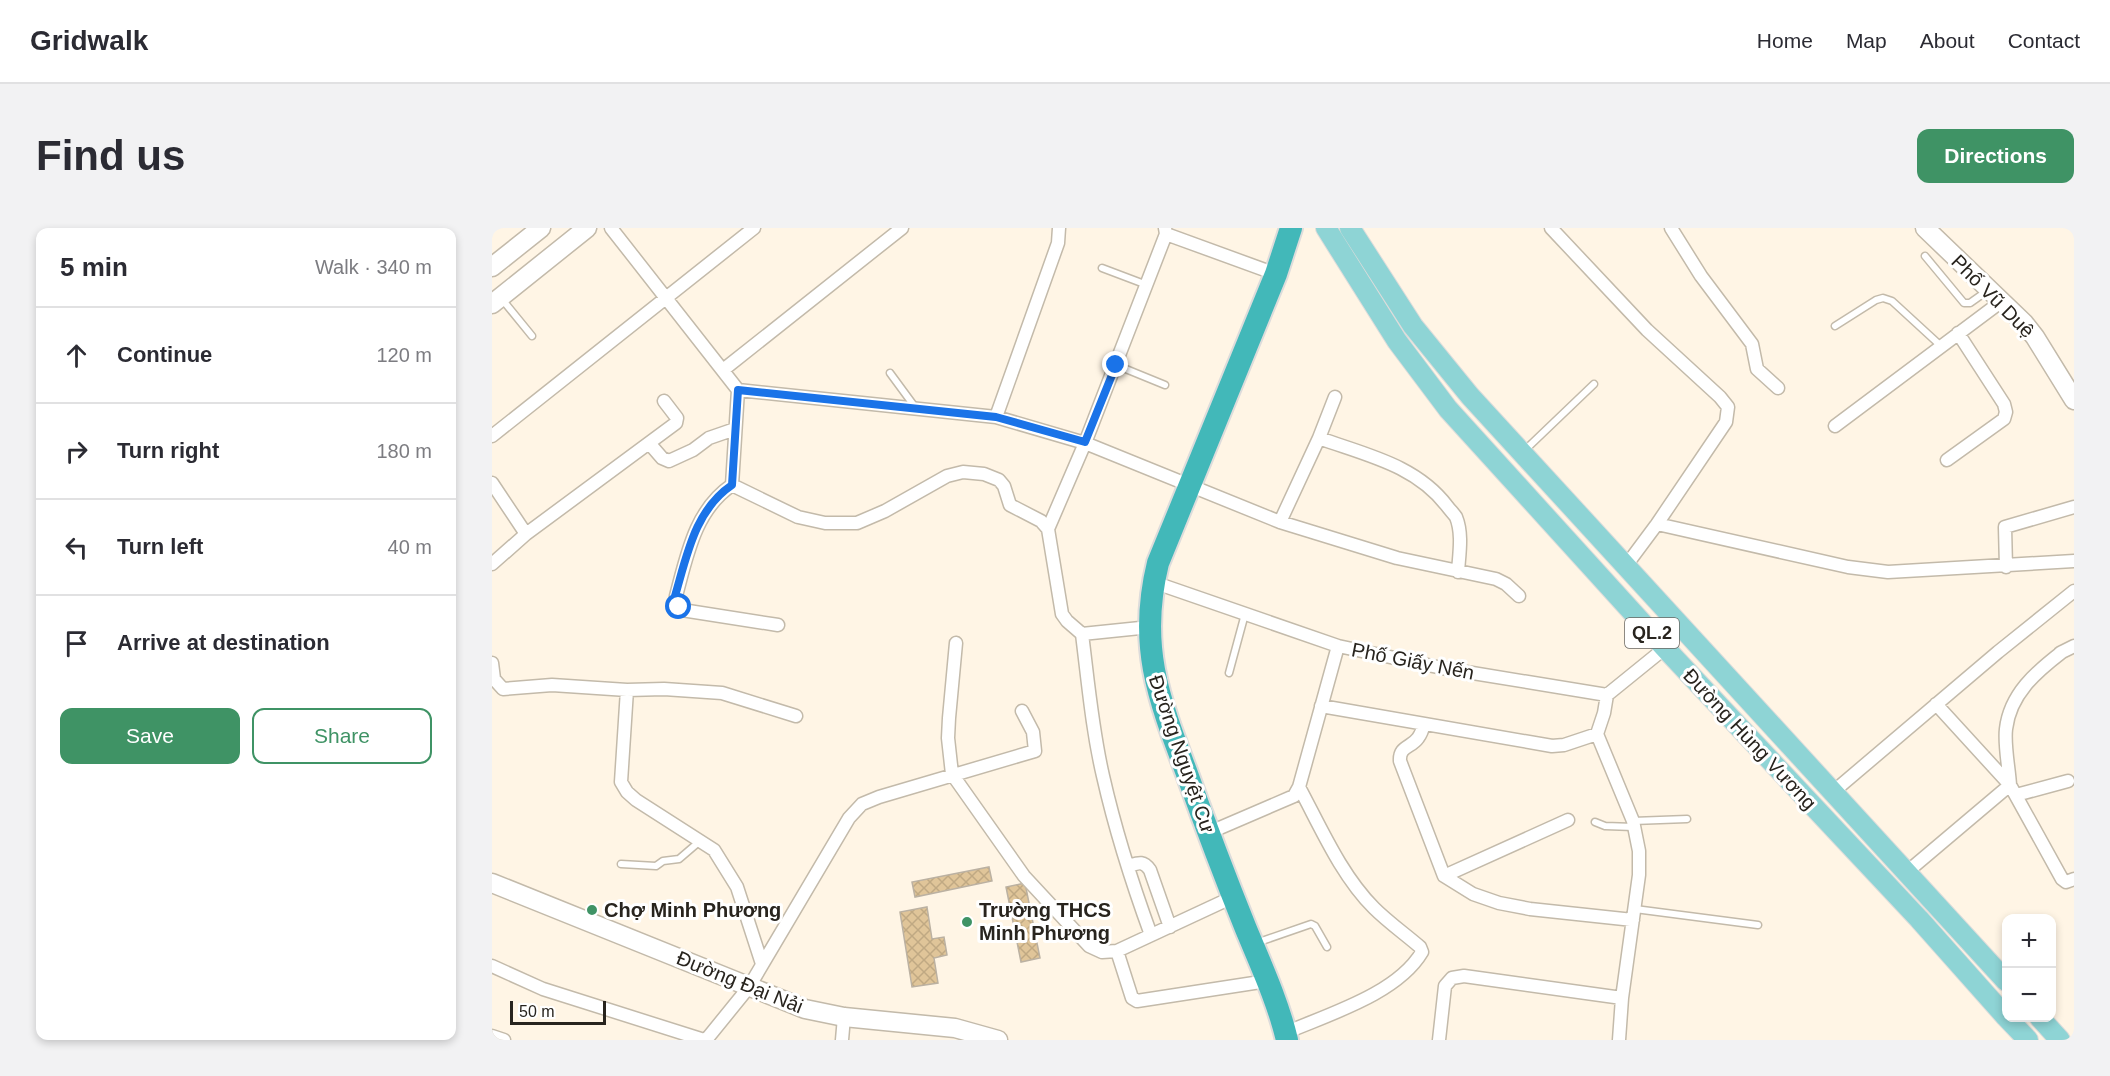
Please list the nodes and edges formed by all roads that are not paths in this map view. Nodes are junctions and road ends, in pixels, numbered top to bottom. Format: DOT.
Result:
graph roads {
  1 [pos="541,228"];
  2 [pos="587,228"];
  3 [pos="611,228"];
  4 [pos="754,228"];
  5 [pos="902,228"];
  6 [pos="1059,228"];
  7 [pos="1291,228"];
  8 [pos="1326,228"];
  9 [pos="1350,228"];
  10 [pos="1551,228"];
  11 [pos="1671,228"];
  12 [pos="1925,228"];
  13 [pos="1166,231"];
  14 [pos="1925,256"];
  15 [pos="492,267"];
  16 [pos="1102,268"];
  17 [pos="1276,274"];
  18 [pos="1147,285"];
  19 [pos="1996,295"];
  20 [pos="666,297"];
  21 [pos="496,301"];
  22 [pos="1835,326"];
  23 [pos="1958,333"];
  24 [pos="532,336"];
  25 [pos="1941,346"];
  26 [pos="1116,365"];
  27 [pos="723,370"];
  28 [pos="890,373"];
  29 [pos="1594,384"];
  30 [pos="1165,385"];
  31 [pos="1778,388"];
  32 [pos="738,390"];
  33 [pos="1335,397"];
  34 [pos="2074,400"];
  35 [pos="664,401"];
  36 [pos="916,408"];
  37 [pos="996,417"];
  38 [pos="1835,426"];
  39 [pos="735,429"];
  40 [pos="492,436"];
  41 [pos="1320,438"];
  42 [pos="649,442"];
  43 [pos="1085,442"];
  44 [pos="1522,453"];
  45 [pos="1947,460"];
  46 [pos="492,483"];
  47 [pos="732,485"];
  48 [pos="1188,485"];
  49 [pos="2074,507"];
  50 [pos="1280,522"];
  51 [pos="1657,524"];
  52 [pos="1048,529"];
  53 [pos="526,534"];
  54 [pos="2074,561"];
  55 [pos="492,564"];
  56 [pos="1625,567"];
  57 [pos="2006,567"];
  58 [pos="1458,572"];
  59 [pos="1153,582"];
  60 [pos="2074,591"];
  61 [pos="1519,596"];
  62 [pos="1245,614"];
  63 [pos="778,625"];
  64 [pos="1150,627"];
  65 [pos="1082,634"];
  66 [pos="956,643"];
  67 [pos="1338,646"];
  68 [pos="1698,646"];
  69 [pos="2074,646"];
  70 [pos="1665,648"];
  71 [pos="492,663"];
  72 [pos="1679,663"];
  73 [pos="1229,673"];
  74 [pos="627,690"];
  75 [pos="1607,695"];
  76 [pos="1936,704"];
  77 [pos="1322,706"];
  78 [pos="1022,711"];
  79 [pos="796,716"];
  80 [pos="1425,724"];
  81 [pos="1597,734"];
  82 [pos="952,774"];
  83 [pos="2068,781"];
  84 [pos="1299,787"];
  85 [pos="2013,790"];
  86 [pos="1833,792"];
  87 [pos="1687,819"];
  88 [pos="1568,820"];
  89 [pos="1595,822"];
  90 [pos="1634,824"];
  91 [pos="1208,833"];
  92 [pos="700,841"];
  93 [pos="621,864"];
  94 [pos="1128,866"];
  95 [pos="1907,872"];
  96 [pos="1444,876"];
  97 [pos="2074,879"];
  98 [pos="492,883"];
  99 [pos="1233,897"];
  100 [pos="1634,914"];
  101 [pos="1758,925"];
  102 [pos="1170,927"];
  103 [pos="1151,935"];
  104 [pos="1252,944"];
  105 [pos="1327,947"];
  106 [pos="1117,951"];
  107 [pos="762,964"];
  108 [pos="492,966"];
  109 [pos="2002,976"];
  110 [pos="1267,981"];
  111 [pos="749,987"];
  112 [pos="1622,998"];
  113 [pos="2002,1011"];
  114 [pos="844,1017"];
  115 [pos="2012,1022"];
  116 [pos="2044,1022"];
  117 [pos="942,1033"];
  118 [pos="1286,1036"];
  119 [pos="705,1040"];
  120 [pos="842,1040"];
  121 [pos="998,1040"];
  122 [pos="1439,1040"];
  123 [pos="1619,1040"];
  124 [pos="2028,1040"];
  125 [pos="2060,1040"];
  1 -- 15 [label="street"];
  2 -- 21 [label="street"];
  3 -- 20 [label="street"];
  4 -- 20 [label="street"];
  5 -- 27 [label="street"];
  6 -- 37 [label="street"];
  7 -- 17 [label="highway, Đường Nguyệt Cư"];
  8 -- 70 [label="main road, Đường Hùng Vương / QL.2"];
  9 -- 44 [label="main road, Đường Hùng Vương / QL.2"];
  10 -- 51 [label="street"];
  11 -- 31 [label="street"];
  12 -- 19 [label="street, Phố Vũ Duệ"];
  13 -- 17 [label="street"];
  13 -- 18 [label="street"];
  14 -- 19 [label="lane"];
  16 -- 18 [label="lane"];
  17 -- 48 [label="highway, Đường Nguyệt Cư"];
  18 -- 26 [label="street"];
  19 -- 23 [label="street"];
  19 -- 34 [label="street, Phố Vũ Duệ"];
  20 -- 27 [label="street"];
  20 -- 40 [label="street"];
  21 -- 24 [label="lane"];
  22 -- 25 [label="lane"];
  23 -- 25 [label="street"];
  23 -- 45 [label="street"];
  25 -- 38 [label="street"];
  26 -- 30 [label="lane"];
  26 -- 43 [label="street"];
  27 -- 32 [label="street"];
  28 -- 36 [label="lane"];
  29 -- 44 [label="lane"];
  32 -- 36 [label="street"];
  32 -- 39 [label="street"];
  33 -- 41 [label="street"];
  35 -- 42 [label="street"];
  36 -- 37 [label="street"];
  37 -- 43 [label="street"];
  39 -- 42 [label="street"];
  39 -- 47 [label="street"];
  41 -- 50 [label="street"];
  41 -- 58 [label="street"];
  42 -- 53 [label="street"];
  43 -- 48 [label="street"];
  43 -- 52 [label="street"];
  44 -- 56 [label="main road, Đường Hùng Vương / QL.2"];
  46 -- 53 [label="street"];
  47 -- 52 [label="street"];
  47 -- 63 [label="street"];
  48 -- 50 [label="street"];
  48 -- 59 [label="highway, Đường Nguyệt Cư"];
  49 -- 57 [label="street"];
  50 -- 58 [label="street"];
  51 -- 56 [label="street"];
  51 -- 57 [label="street"];
  52 -- 65 [label="street"];
  53 -- 55 [label="street"];
  54 -- 57 [label="street"];
  56 -- 68 [label="main road, Đường Hùng Vương / QL.2"];
  58 -- 61 [label="street"];
  59 -- 62 [label="street, Phố Giấy Nến"];
  59 -- 64 [label="highway, Đường Nguyệt Cư"];
  60 -- 76 [label="street"];
  62 -- 67 [label="street, Phố Giấy Nến"];
  62 -- 73 [label="lane"];
  64 -- 65 [label="street"];
  64 -- 91 [label="highway, Đường Nguyệt Cư"];
  65 -- 94 [label="street"];
  66 -- 82 [label="street"];
  67 -- 75 [label="street, Phố Giấy Nến"];
  67 -- 77 [label="street"];
  68 -- 72 [label="main road"];
  68 -- 86 [label="main road, Đường Hùng Vương / QL.2"];
  69 -- 85 [label="street"];
  70 -- 72 [label="main road, Đường Hùng Vương / QL.2"];
  70 -- 75 [label="street"];
  71 -- 74 [label="street"];
  72 -- 113 [label="main road, Đường Hùng Vương / QL.2"];
  74 -- 79 [label="street"];
  74 -- 92 [label="street"];
  75 -- 81 [label="street"];
  76 -- 85 [label="street"];
  76 -- 86 [label="street"];
  77 -- 80 [label="street"];
  77 -- 84 [label="street"];
  78 -- 82 [label="street"];
  80 -- 81 [label="street"];
  80 -- 96 [label="street"];
  81 -- 90 [label="street"];
  82 -- 106 [label="street"];
  82 -- 107 [label="street"];
  83 -- 85 [label="street"];
  84 -- 91 [label="street"];
  84 -- 118 [label="street"];
  85 -- 95 [label="street"];
  85 -- 97 [label="street"];
  86 -- 95 [label="main road, Đường Hùng Vương / QL.2"];
  87 -- 90 [label="lane"];
  88 -- 96 [label="street"];
  89 -- 90 [label="lane"];
  90 -- 100 [label="street"];
  91 -- 99 [label="highway, Đường Nguyệt Cư"];
  92 -- 93 [label="lane"];
  92 -- 107 [label="street"];
  94 -- 102 [label="street"];
  94 -- 103 [label="street"];
  95 -- 109 [label="main road, Đường Hùng Vương / QL.2"];
  96 -- 100 [label="street"];
  98 -- 111 [label="street, Đường Đại Nải"];
  99 -- 102 [label="street"];
  99 -- 104 [label="highway, Đường Nguyệt Cư"];
  100 -- 101 [label="lane"];
  100 -- 112 [label="street"];
  102 -- 103 [label="street"];
  103 -- 106 [label="street"];
  104 -- 105 [label="lane"];
  104 -- 110 [label="highway, Đường Nguyệt Cư"];
  106 -- 110 [label="street"];
  107 -- 111 [label="street"];
  108 -- 119 [label="street"];
  110 -- 118 [label="highway, Đường Nguyệt Cư"];
  111 -- 114 [label="street, Đường Đại Nải"];
  111 -- 119 [label="street"];
  112 -- 122 [label="street"];
  112 -- 123 [label="street"];
  114 -- 117 [label="street, Đường Đại Nải"];
  114 -- 120 [label="street"];
  115 -- 124 [label="main road, Đường Hùng Vương / QL.2"];
  116 -- 125 [label="main road"];
  117 -- 121 [label="street, Đường Đại Nải"];
}
